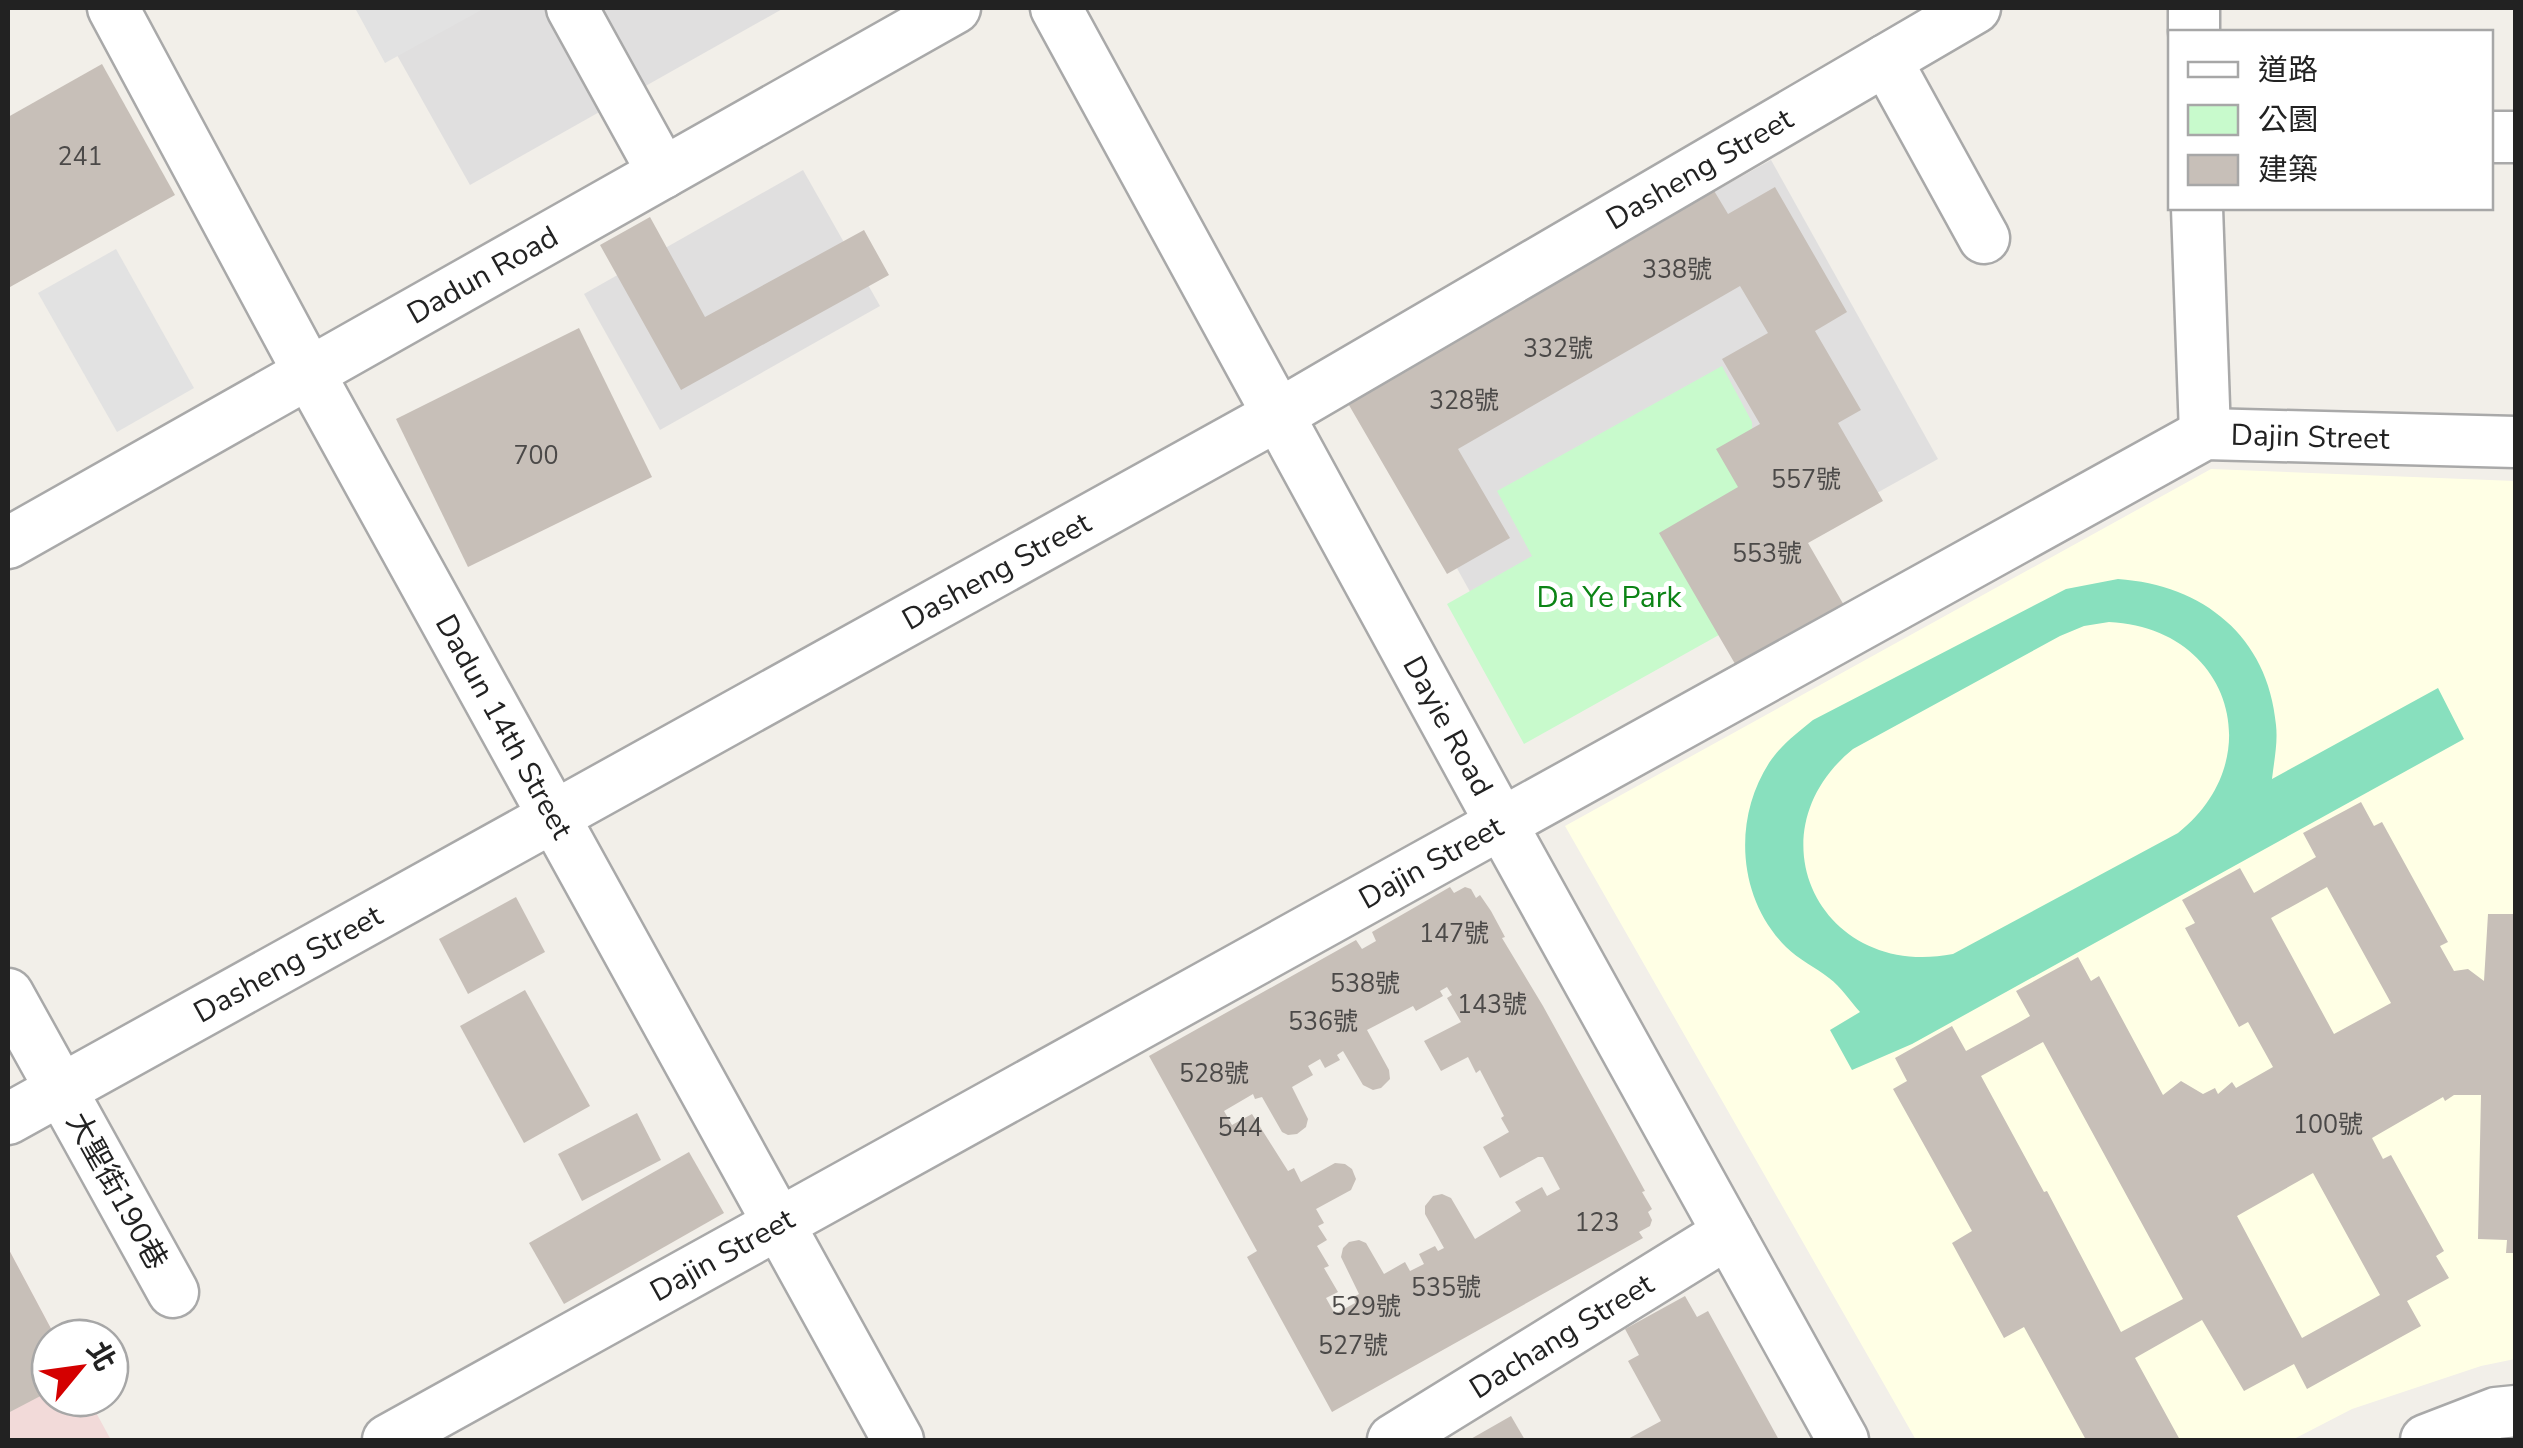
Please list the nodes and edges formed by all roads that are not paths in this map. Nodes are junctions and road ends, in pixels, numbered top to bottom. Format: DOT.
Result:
graph roads {
  1 [pos="113,8"];
  2 [pos="572,8"];
  3 [pos="955,8"];
  4 [pos="1056,8"];
  5 [pos="1976,8"];
  6 [pos="1886,60"];
  7 [pos="664,172"];
  8 [pos="2197,210"];
  9 [pos="1984,238"];
  10 [pos="309,373"];
  11 [pos="1278,415"];
  12 [pos="2205,434"];
  13 [pos="2516,442"];
  14 [pos="8,543"];
  15 [pos="554,816"];
  16 [pos="1502,825"];
  17 [pos="8,994"];
  18 [pos="60,1090"];
  19 [pos="8,1119"];
  20 [pos="778,1223"];
  21 [pos="1728,1233"];
  22 [pos="173,1292"];
  23 [pos="2516,1411"];
  24 [pos="388,1440"];
  25 [pos="898,1440"];
  26 [pos="1393,1440"];
  27 [pos="1843,1440"];
  28 [pos="2426,1440"];
  1 -- 10 [label="street, Dadun 14th Street"];
  2 -- 7 [label="street"];
  3 -- 7 [label="street, Dadun Road"];
  4 -- 11 [label="street, Dayie Road"];
  5 -- 6 [label="street, Dasheng Street"];
  6 -- 9 [label="street"];
  6 -- 11 [label="street, Dasheng Street"];
  7 -- 10 [label="street, Dadun Road"];
  8 -- 12 [label="street"];
  10 -- 14 [label="street, Dadun Road"];
  10 -- 15 [label="street, Dadun 14th Street"];
  11 -- 15 [label="street, Dasheng Street"];
  11 -- 16 [label="street, Dayie Road"];
  12 -- 13 [label="street, Dajin Street"];
  12 -- 16 [label="street, Dajin Street"];
  15 -- 18 [label="street, Dasheng Street"];
  15 -- 20 [label="street, Dadun 14th Street"];
  16 -- 20 [label="street, Dajin Street"];
  16 -- 21 [label="street, Dayie Road"];
  17 -- 18 [label="street, 大聖街190巷"];
  18 -- 19 [label="street, Dasheng Street"];
  18 -- 22 [label="street, 大聖街190巷"];
  20 -- 24 [label="street, Dajin Street"];
  20 -- 25 [label="street, Dadun 14th Street"];
  21 -- 26 [label="street, Dachang Street"];
  21 -- 27 [label="street, Dayie Road"];
  23 -- 28 [label="street"];
}
